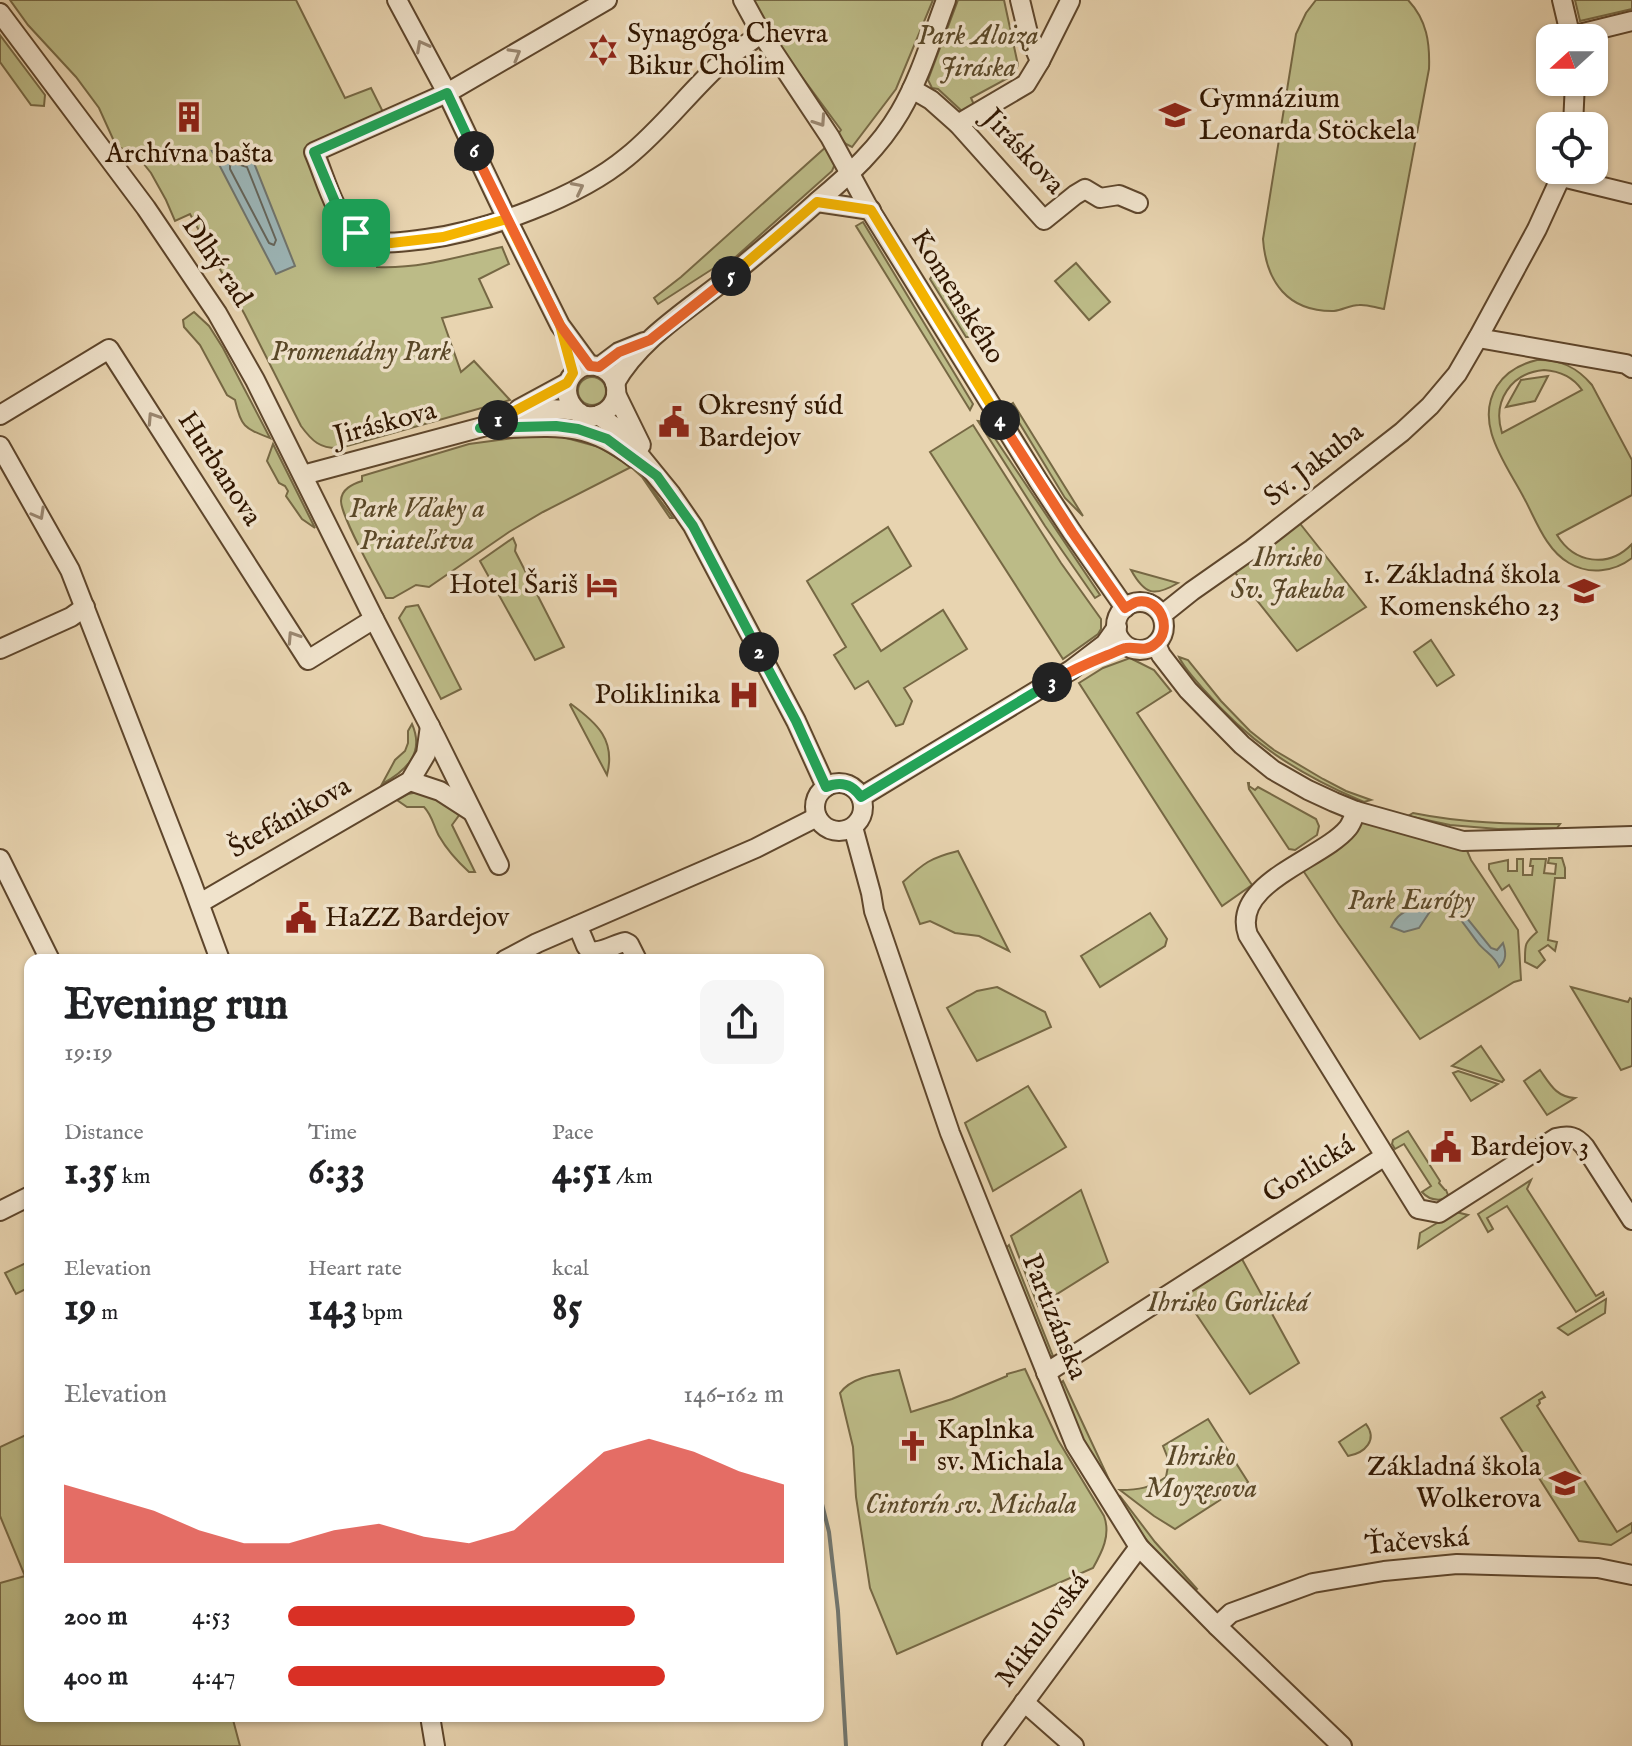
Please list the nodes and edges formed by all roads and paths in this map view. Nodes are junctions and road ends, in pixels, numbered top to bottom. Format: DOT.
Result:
graph roads {
  1 [pos="397,0"];
  2 [pos="607,0"];
  3 [pos="743,0"];
  4 [pos="946,0"];
  5 [pos="1020,0"];
  6 [pos="1562,0"];
  7 [pos="1070,1"];
  8 [pos="0,13"];
  9 [pos="1632,21"];
  10 [pos="1568,24"];
  11 [pos="1608,27"];
  12 [pos="761,33"];
  13 [pos="1040,61"];
  14 [pos="912,89"];
  15 [pos="447,93"];
  16 [pos="958,124"];
  17 [pos="850,173"];
  18 [pos="1558,184"];
  19 [pos="1599,184"];
  20 [pos="1632,194"];
  21 [pos="817,202"];
  22 [pos="1138,203"];
  23 [pos="871,210"];
  24 [pos="507,219"];
  25 [pos="1478,338"];
  26 [pos="650,340"];
  27 [pos="1632,368"];
  28 [pos="582,372"];
  29 [pos="616,389"];
  30 [pos="577,411"];
  31 [pos="0,415"];
  32 [pos="598,415"];
  33 [pos="480,428"];
  34 [pos="0,446"];
  35 [pos="303,475"];
  36 [pos="657,476"];
  37 [pos="85,607"];
  38 [pos="1125,608"];
  39 [pos="1162,615"];
  40 [pos="374,619"];
  41 [pos="1117,627"];
  42 [pos="1156,644"];
  43 [pos="1129,647"];
  44 [pos="0,649"];
  45 [pos="1071,670"];
  46 [pos="430,726"];
  47 [pos="410,781"];
  48 [pos="826,787"];
  49 [pos="861,797"];
  50 [pos="1356,811"];
  51 [pos="472,812"];
  52 [pos="817,817"];
  53 [pos="853,827"];
  54 [pos="1632,836"];
  55 [pos="0,859"];
  56 [pos="499,865"];
  57 [pos="200,903"];
  58 [pos="577,926"];
  59 [pos="47,954"];
  60 [pos="218,954"];
  61 [pos="516,954"];
  62 [pos="634,954"];
  63 [pos="1385,1156"];
  64 [pos="24,1199"];
  65 [pos="0,1211"];
  66 [pos="1632,1220"];
  67 [pos="1046,1373"];
  68 [pos="1139,1547"];
  69 [pos="1632,1575"];
  70 [pos="1217,1626"];
  71 [pos="1024,1702"];
  72 [pos="1306,1711"];
  73 [pos="431,1722"];
  74 [pos="435,1746"];
  75 [pos="992,1746"];
  76 [pos="1074,1746"];
  77 [pos="1322,1746"];
  78 [pos="1342,1746"];
  15 -- 1 [label="street, one-way"];
  15 -- 2 [label="street, one-way"];
  3 -- 12 [label="street, Komenského"];
  4 -- 14 [label="street, Jiráskova"];
  5 -- 13 [label="street"];
  6 -- 10 [label="street"];
  7 -- 13 [label="street"];
  8 -- 35 [label="street, Dlhý rad"];
  9 -- 11 [label="street"];
  12 -- 17 [label="street, Komenského, one-way"];
  24 -- 12 [label="street, one-way"];
  13 -- 16 [label="street"];
  14 -- 16 [label="street, Jiráskova"];
  14 -- 17 [label="street, Jiráskova"];
  15 -- 24 [label="street"];
  15 -- 24 [label="street"];
  16 -- 22 [label="street, Jiráskova"];
  17 -- 21 [label="street, Jiráskova"];
  17 -- 23 [label="street, Komenského"];
  18 -- 25 [label="street, Sv. Jakuba"];
  19 -- 20 [label="street"];
  21 -- 23 [label="street"];
  21 -- 26 [label="street, Jiráskova"];
  23 -- 38 [label="street, Komenského"];
  24 -- 28 [label="street"];
  25 -- 27 [label="street"];
  25 -- 39 [label="street, Sv. Jakuba"];
  26 -- 28 [label="street, Jiráskova"];
  26 -- 29 [label="street, Jiráskova"];
  28 -- 29 [label="street"];
  28 -- 30 [label="street"];
  28 -- 33 [label="street, Jiráskova"];
  29 -- 32 [label="street"];
  29 -- 36 [label="street"];
  30 -- 32 [label="street"];
  30 -- 33 [label="street, Jiráskova"];
  40 -- 31 [label="street, Hurbanova, one-way"];
  32 -- 36 [label="street"];
  33 -- 35 [label="street, Jiráskova"];
  33 -- 36 [label="street, Jiráskova"];
  34 -- 37 [label="street, one-way"];
  35 -- 40 [label="street, Dlhý rad"];
  36 -- 48 [label="street"];
  37 -- 44 [label="street"];
  37 -- 57 [label="street"];
  38 -- 39 [label="street"];
  38 -- 41 [label="street"];
  39 -- 42 [label="street"];
  40 -- 46 [label="street, Dlhý rad"];
  41 -- 43 [label="street"];
  41 -- 45 [label="street"];
  42 -- 43 [label="street"];
  42 -- 50 [label="street"];
  43 -- 45 [label="street"];
  45 -- 49 [label="street"];
  46 -- 47 [label="street"];
  46 -- 51 [label="street, Dlhý rad"];
  47 -- 51 [label="street"];
  47 -- 57 [label="street, Štefánikova"];
  48 -- 49 [label="street"];
  48 -- 52 [label="street"];
  49 -- 53 [label="street"];
  50 -- 54 [label="street"];
  50 -- 63 [label="street, Gorlická"];
  51 -- 56 [label="street, Dlhý rad"];
  52 -- 53 [label="street"];
  52 -- 58 [label="street"];
  53 -- 67 [label="street, Partizánska"];
  55 -- 59 [label="street"];
  57 -- 60 [label="street"];
  58 -- 61 [label="street"];
  58 -- 62 [label="street"];
  63 -- 66 [label="street"];
  63 -- 67 [label="street, Gorlická"];
  64 -- 65 [label="street"];
  67 -- 68 [label="street, Partizánska"];
  68 -- 70 [label="street, Partizánska"];
  68 -- 71 [label="street, Mikulovská"];
  69 -- 70 [label="street, Ťačevská"];
  70 -- 72 [label="street, Partizánska"];
  71 -- 75 [label="street, Mikulovská"];
  71 -- 76 [label="street"];
  72 -- 77 [label="street"];
  72 -- 78 [label="street, Partizánska"];
  73 -- 74 [label="street"];
}
